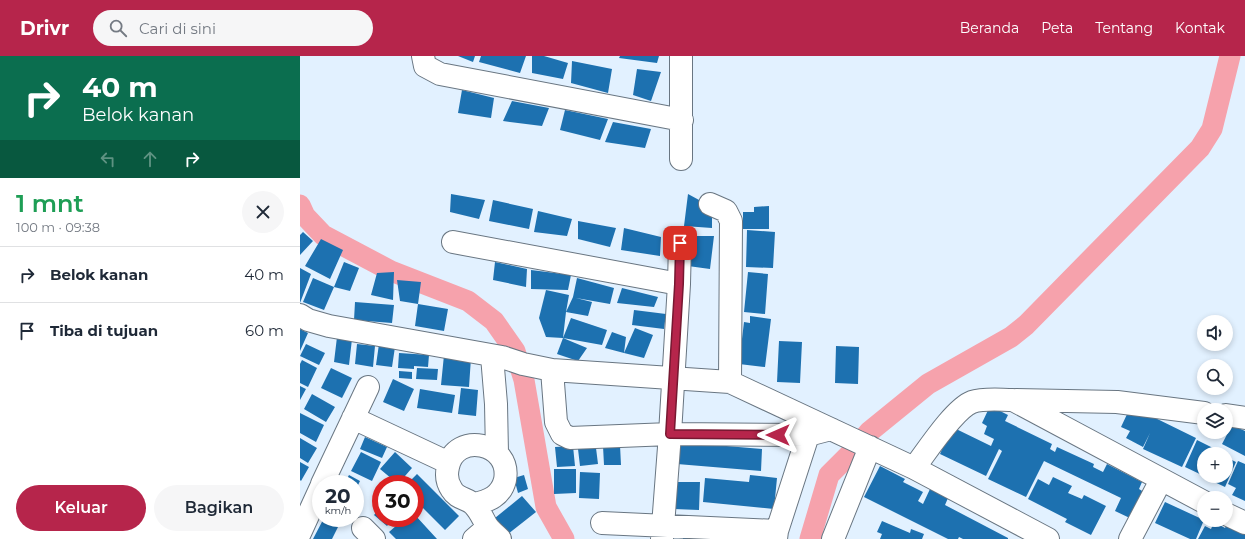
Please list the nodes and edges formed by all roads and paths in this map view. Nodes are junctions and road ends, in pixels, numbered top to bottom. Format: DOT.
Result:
graph roads {
  1 [pos="423,56"];
  2 [pos="682,56"];
  3 [pos="682,120"];
  4 [pos="681,159"];
  5 [pos="710,204"];
  6 [pos="453,242"];
  7 [pos="680,243"];
  8 [pos="679,284"];
  9 [pos="300,315"];
  10 [pos="497,356"];
  11 [pos="552,370"];
  12 [pos="673,378"];
  13 [pos="730,382"];
  14 [pos="368,387"];
  15 [pos="1013,400"];
  16 [pos="1197,411"];
  17 [pos="1233,416"];
  18 [pos="353,418"];
  19 [pos="1245,418"];
  20 [pos="670,434"];
  21 [pos="808,435"];
  22 [pos="852,438"];
  23 [pos="497,453"];
  24 [pos="449,463"];
  25 [pos="914,468"];
  26 [pos="326,475"];
  27 [pos="1161,480"];
  28 [pos="1197,498"];
  29 [pos="474,504"];
  30 [pos="312,507"];
  31 [pos="1233,517"];
  32 [pos="602,523"];
  33 [pos="1245,523"];
  34 [pos="300,533"];
  35 [pos="662,533"];
  36 [pos="487,535"];
  37 [pos="776,535"];
  38 [pos="833,539"];
  39 [pos="1048,539"];
  40 [pos="1130,539"];
  1 -- 3 [label="street"];
  2 -- 3 [label="street"];
  3 -- 4 [label="street"];
  5 -- 13 [label="street"];
  6 -- 8 [label="street"];
  7 -- 8 [label="street"];
  8 -- 12 [label="street"];
  9 -- 10 [label="street"];
  10 -- 11 [label="street"];
  10 -- 23 [label="street"];
  11 -- 12 [label="street"];
  11 -- 20 [label="street"];
  12 -- 13 [label="street"];
  12 -- 20 [label="street"];
  13 -- 22 [label="street"];
  14 -- 18 [label="street"];
  15 -- 16 [label="street"];
  15 -- 25 [label="street"];
  15 -- 27 [label="street"];
  17 -- 19 [label="street"];
  18 -- 24 [label="street"];
  18 -- 26 [label="street"];
  20 -- 21 [label="street"];
  20 -- 35 [label="street"];
  21 -- 22 [label="street"];
  21 -- 37 [label="street"];
  22 -- 25 [label="street"];
  22 -- 38 [label="street"];
  23 -- 24 [label="street"];
  23 -- 29 [label="street"];
  24 -- 29 [label="street"];
  25 -- 39 [label="street"];
  27 -- 28 [label="street"];
  27 -- 40 [label="street"];
  29 -- 36 [label="street"];
  30 -- 34 [label="street"];
  31 -- 33 [label="street"];
  32 -- 35 [label="street"];
  35 -- 37 [label="street"];
}
